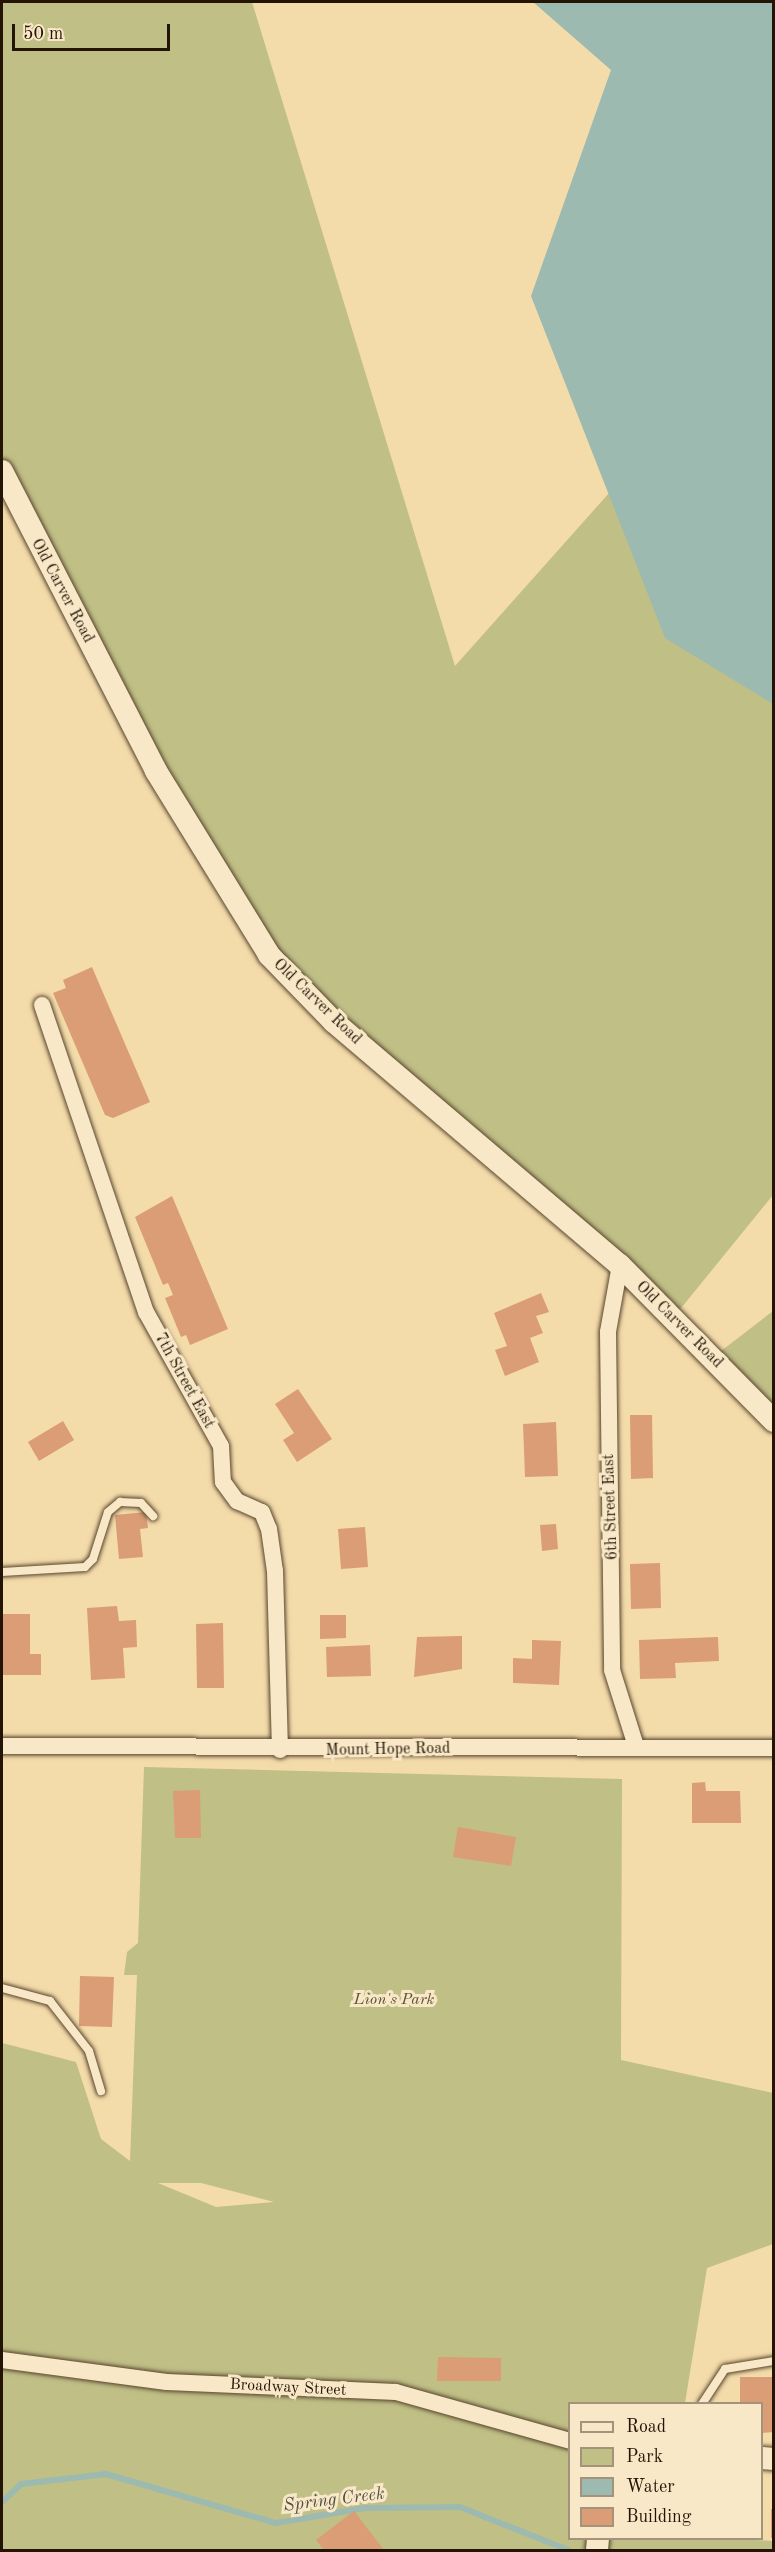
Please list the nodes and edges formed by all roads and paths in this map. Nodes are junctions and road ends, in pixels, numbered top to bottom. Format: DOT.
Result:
graph roads {
  1 [pos="2,471"];
  2 [pos="42,1005"];
  3 [pos="620,1265"];
  4 [pos="774,1421"];
  5 [pos="153,1516"];
  6 [pos="2,1572"];
  7 [pos="2,1746"];
  8 [pos="636,1746"];
  9 [pos="774,1749"];
  10 [pos="280,1750"];
  11 [pos="2,1988"];
  12 [pos="101,2091"];
  13 [pos="2,2360"];
  14 [pos="774,2361"];
  15 [pos="703,2402"];
  16 [pos="568,2439"];
  1 -- 3 [label="street, Old Carver Road"];
  2 -- 10 [label="street, 7th Street East"];
  3 -- 4 [label="street, Old Carver Road"];
  3 -- 8 [label="street, 6th Street East"];
  5 -- 6 [label="lane"];
  7 -- 10 [label="street, Mount Hope Road"];
  8 -- 9 [label="street, Mount Hope Road"];
  8 -- 10 [label="street, Mount Hope Road"];
  11 -- 12 [label="lane"];
  13 -- 16 [label="street, Broadway Street"];
  14 -- 15 [label="lane"];
}
